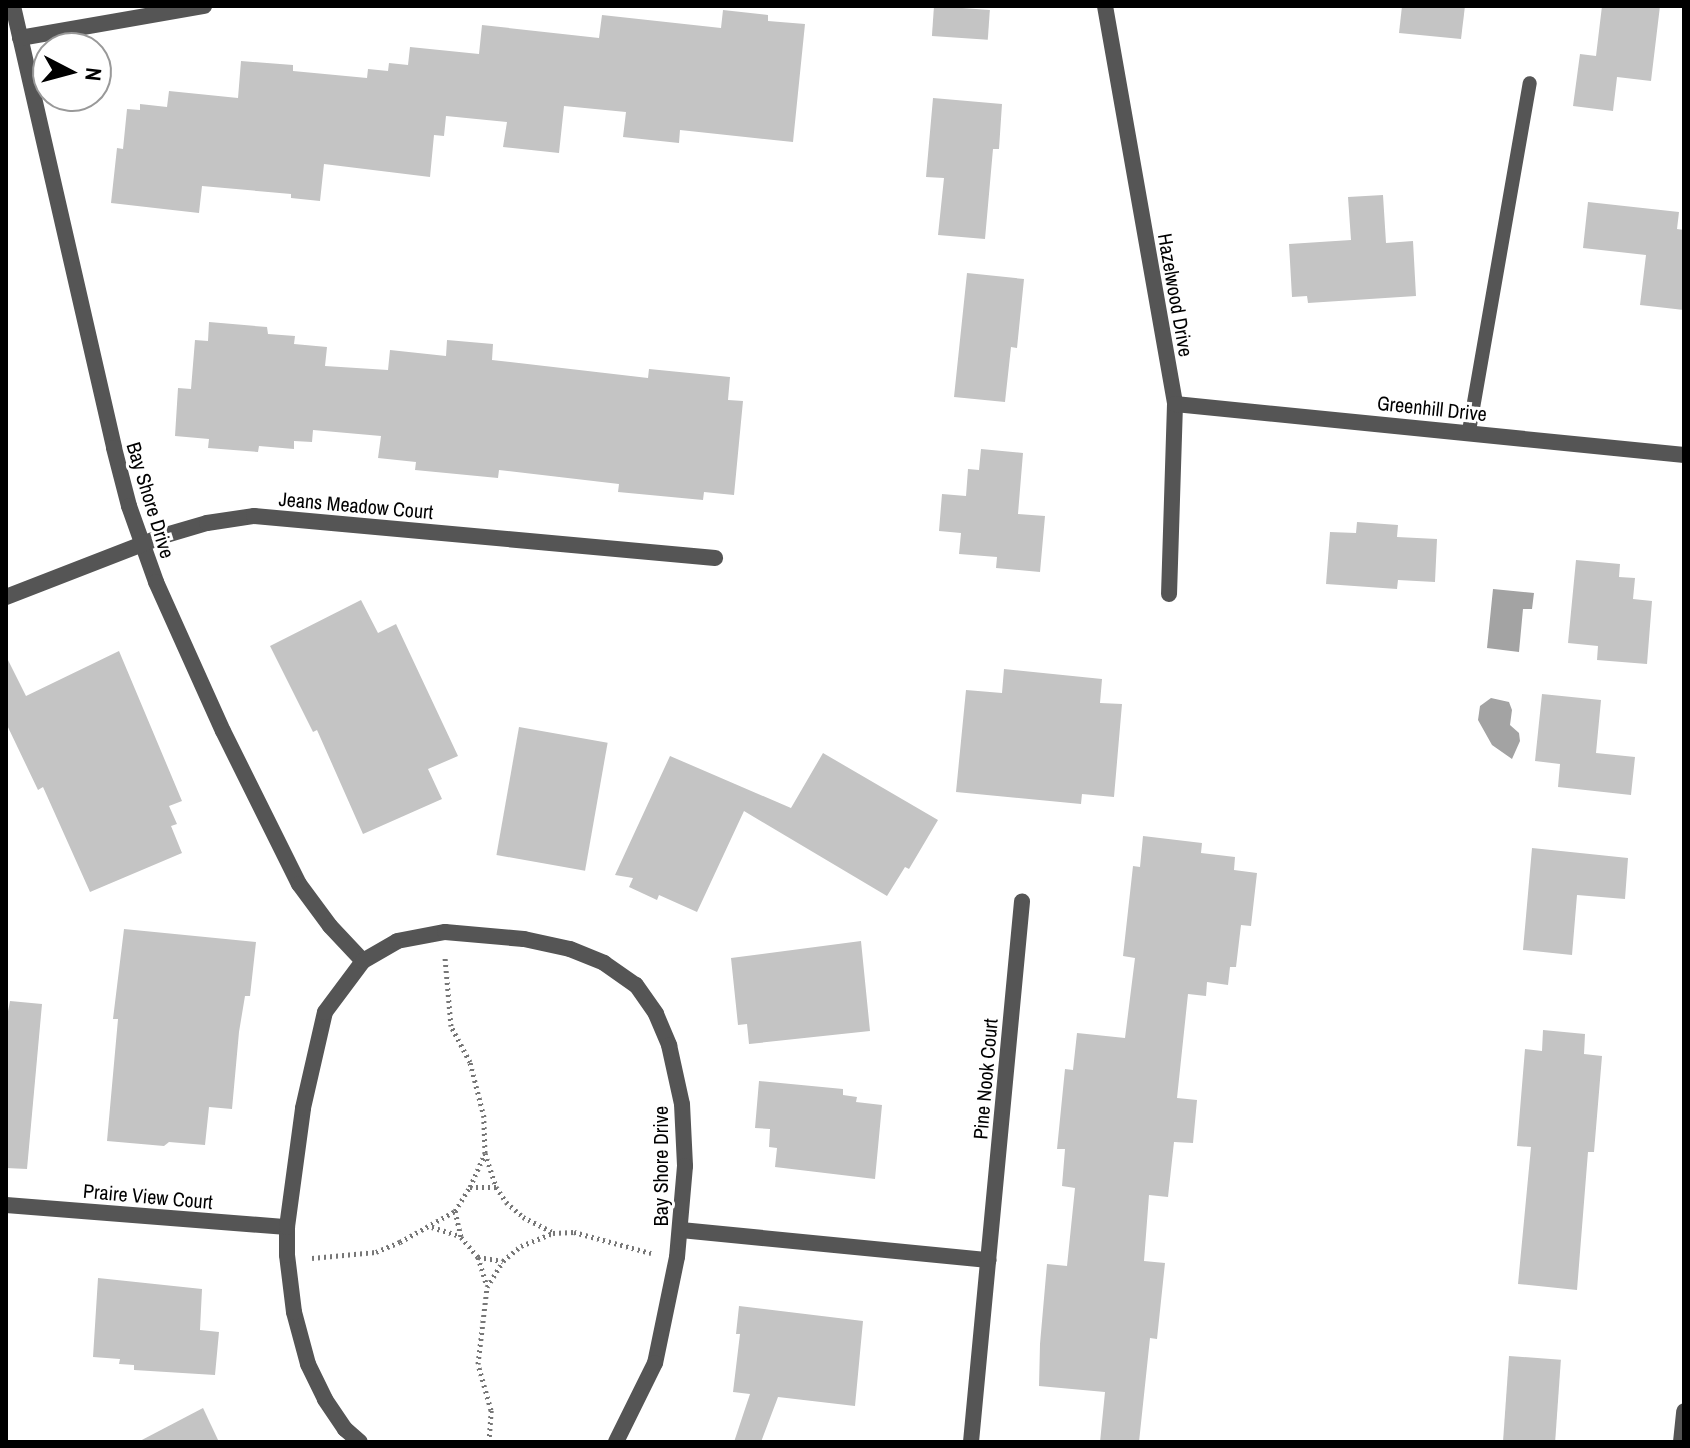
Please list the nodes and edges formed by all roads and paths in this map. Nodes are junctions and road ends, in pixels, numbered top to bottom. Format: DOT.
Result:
graph roads {
  1 [pos="13,6"];
  2 [pos="204,6"];
  3 [pos="1105,6"];
  4 [pos="20,38"];
  5 [pos="1530,83"];
  6 [pos="1175,404"];
  7 [pos="1469,431"];
  8 [pos="1684,455"];
  9 [pos="143,543"];
  10 [pos="715,558"];
  11 [pos="1169,594"];
  12 [pos="6,597"];
  13 [pos="1022,901"];
  14 [pos="445,956"];
  15 [pos="363,961"];
  16 [pos="485,1153"];
  17 [pos="470,1187"];
  18 [pos="496,1187"];
  19 [pos="6,1205"];
  20 [pos="455,1211"];
  21 [pos="287,1227"];
  22 [pos="432,1227"];
  23 [pos="681,1230"];
  24 [pos="553,1233"];
  25 [pos="461,1237"];
  26 [pos="659,1254"];
  27 [pos="478,1257"];
  28 [pos="309,1259"];
  29 [pos="989,1260"];
  30 [pos="503,1261"];
  31 [pos="487,1287"];
  32 [pos="1684,1411"];
  33 [pos="360,1442"];
  34 [pos="489,1442"];
  35 [pos="616,1442"];
  36 [pos="971,1442"];
  37 [pos="1681,1442"];
  1 -- 4 [label="street, Bay Shore Drive"];
  2 -- 4 [label="street"];
  3 -- 6 [label="street, Hazelwood Drive"];
  4 -- 9 [label="street, Bay Shore Drive"];
  5 -- 7 [label="lane"];
  6 -- 7 [label="street, Greenhill Drive"];
  6 -- 11 [label="street, Hazelwood Drive"];
  7 -- 8 [label="street, Greenhill Drive"];
  9 -- 10 [label="street, Jeans Meadow Court"];
  9 -- 12 [label="street, Jeans Meadow Court"];
  9 -- 15 [label="street, Bay Shore Drive"];
  13 -- 29 [label="street, Pine Nook Court"];
  14 -- 16 [label="path"];
  15 -- 21 [label="street, Bay Shore Drive"];
  15 -- 23 [label="street, Bay Shore Drive"];
  16 -- 17 [label="path"];
  16 -- 18 [label="path"];
  17 -- 18 [label="path"];
  17 -- 20 [label="path"];
  18 -- 24 [label="path"];
  19 -- 21 [label="street, Praire View Court"];
  20 -- 22 [label="path"];
  20 -- 25 [label="path"];
  21 -- 33 [label="street, Bay Shore Drive"];
  22 -- 25 [label="path"];
  22 -- 28 [label="path"];
  23 -- 29 [label="street"];
  23 -- 35 [label="street, Bay Shore Drive"];
  24 -- 26 [label="path"];
  24 -- 30 [label="path"];
  25 -- 27 [label="path"];
  27 -- 30 [label="path"];
  27 -- 31 [label="path"];
  29 -- 36 [label="street, Pine Nook Court"];
  30 -- 31 [label="path"];
  31 -- 34 [label="path"];
  32 -- 37 [label="street"];
}
